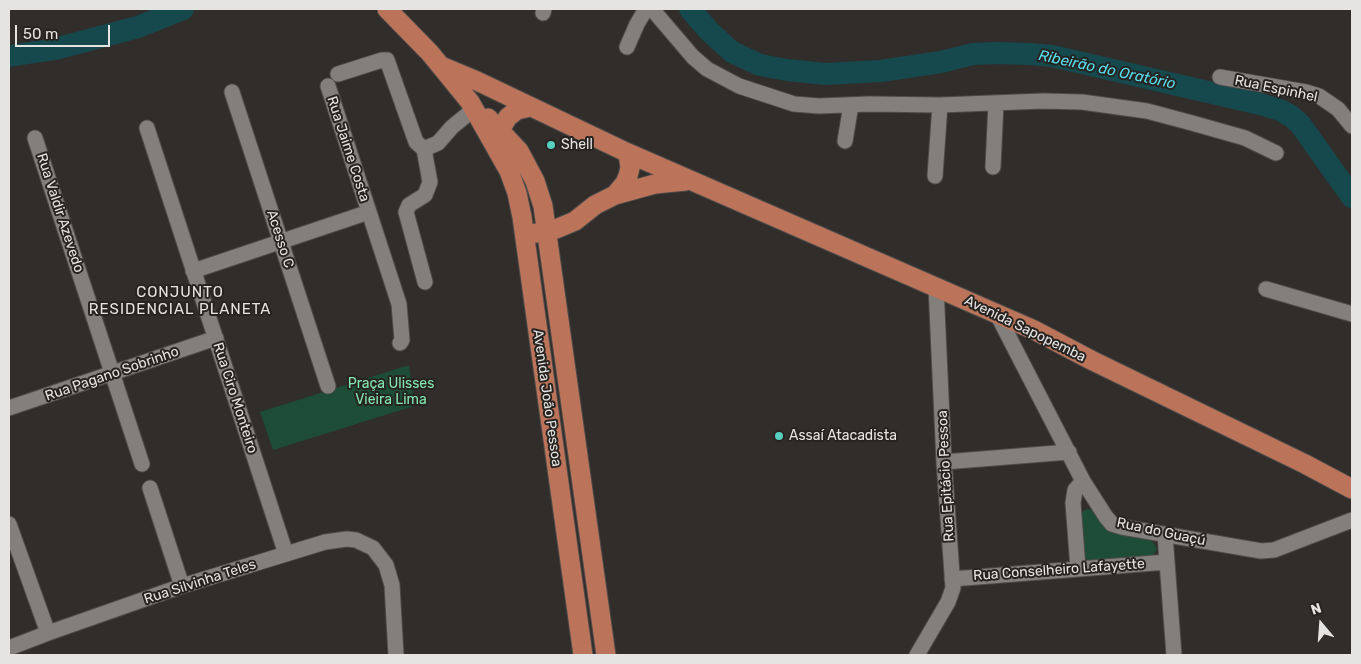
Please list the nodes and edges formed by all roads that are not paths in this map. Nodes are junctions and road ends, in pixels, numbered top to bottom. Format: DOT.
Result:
graph roads {
  1 [pos="387,9"];
  2 [pos="646,9"];
  3 [pos="652,9"];
  4 [pos="627,47"];
  5 [pos="441,66"];
  6 [pos="338,74"];
  7 [pos="1220,77"];
  8 [pos="328,86"];
  9 [pos="232,92"];
  10 [pos="996,102"];
  11 [pos="472,105"];
  12 [pos="936,105"];
  13 [pos="851,106"];
  14 [pos="530,107"];
  15 [pos="1352,126"];
  16 [pos="147,128"];
  17 [pos="35,138"];
  18 [pos="498,138"];
  19 [pos="845,141"];
  20 [pos="424,149"];
  21 [pos="628,153"];
  22 [pos="1276,153"];
  23 [pos="993,167"];
  24 [pos="935,176"];
  25 [pos="693,182"];
  26 [pos="615,194"];
  27 [pos="369,212"];
  28 [pos="522,217"];
  29 [pos="575,221"];
  30 [pos="547,231"];
  31 [pos="281,242"];
  32 [pos="551,258"];
  33 [pos="193,271"];
  34 [pos="425,282"];
  35 [pos="936,287"];
  36 [pos="1266,289"];
  37 [pos="997,314"];
  38 [pos="1352,314"];
  39 [pos="216,338"];
  40 [pos="400,343"];
  41 [pos="112,374"];
  42 [pos="328,386"];
  43 [pos="9,408"];
  44 [pos="1069,452"];
  45 [pos="944,462"];
  46 [pos="142,464"];
  47 [pos="1083,481"];
  48 [pos="150,488"];
  49 [pos="1352,489"];
  50 [pos="1352,520"];
  51 [pos="9,524"];
  52 [pos="1165,534"];
  53 [pos="286,554"];
  54 [pos="1167,562"];
  55 [pos="1078,568"];
  56 [pos="952,578"];
  57 [pos="182,586"];
  58 [pos="48,633"];
  59 [pos="9,648"];
  60 [pos="394,654"];
  61 [pos="583,655"];
  62 [pos="606,655"];
  63 [pos="917,655"];
  64 [pos="1174,655"];
  1 -- 5 [label="main road, Avenida João Pessoa"];
  2 -- 4 [label="street"];
  3 -- 13 [label="street"];
  5 -- 11 [label="main road, Avenida João Pessoa"];
  5 -- 14 [label="main road, Avenida Sapopemba"];
  6 -- 20 [label="street"];
  7 -- 15 [label="street, Rua Espinhel"];
  8 -- 27 [label="street, Rua Jaime Costa"];
  9 -- 31 [label="street, Acesso C"];
  10 -- 12 [label="street"];
  10 -- 22 [label="street"];
  10 -- 23 [label="street"];
  11 -- 18 [label="main road, Avenida João Pessoa"];
  11 -- 20 [label="street"];
  12 -- 13 [label="street"];
  12 -- 24 [label="street"];
  13 -- 19 [label="street"];
  14 -- 18 [label="main road"];
  14 -- 21 [label="main road, Avenida Sapopemba"];
  16 -- 33 [label="street, Rua Ciro Monteiro"];
  17 -- 41 [label="street, Rua Valdir Azevedo"];
  18 -- 28 [label="main road, Avenida João Pessoa"];
  18 -- 30 [label="main road, Avenida João Pessoa"];
  20 -- 34 [label="street"];
  21 -- 25 [label="main road, Avenida Sapopemba"];
  21 -- 26 [label="main road"];
  25 -- 26 [label="main road, Avenida Sapopemba"];
  25 -- 35 [label="main road, Avenida Sapopemba"];
  26 -- 29 [label="main road"];
  27 -- 31 [label="street, Rua Jaime Costa"];
  27 -- 40 [label="street, Rua Jaime Costa"];
  28 -- 30 [label="main road"];
  28 -- 61 [label="main road, Avenida João Pessoa"];
  29 -- 30 [label="main road"];
  29 -- 32 [label="main road"];
  30 -- 32 [label="main road, Avenida João Pessoa"];
  31 -- 33 [label="street, Rua Jaime Costa"];
  31 -- 42 [label="street, Acesso C"];
  32 -- 62 [label="main road, Avenida João Pessoa"];
  33 -- 39 [label="street, Rua Ciro Monteiro"];
  35 -- 37 [label="main road, Avenida Sapopemba"];
  35 -- 45 [label="street, Rua Epitácio Pessoa"];
  36 -- 38 [label="street"];
  37 -- 44 [label="street, Rua do Guaçú"];
  37 -- 49 [label="main road, Avenida Sapopemba"];
  39 -- 41 [label="street, Rua Pagano Sobrinho"];
  39 -- 53 [label="street, Rua Ciro Monteiro"];
  41 -- 43 [label="street, Rua Pagano Sobrinho"];
  41 -- 46 [label="street, Rua Valdir Azevedo"];
  44 -- 45 [label="street"];
  44 -- 47 [label="street, Rua do Guaçú"];
  45 -- 56 [label="street, Rua Epitácio Pessoa"];
  47 -- 52 [label="street, Rua do Guaçú"];
  47 -- 55 [label="street"];
  48 -- 57 [label="street"];
  50 -- 52 [label="street, Rua do Guaçú"];
  51 -- 58 [label="street"];
  52 -- 54 [label="street"];
  53 -- 57 [label="street, Rua Silvinha Teles"];
  53 -- 60 [label="street, Rua Silvinha Teles"];
  54 -- 55 [label="street, Rua Conselheiro Lafayette"];
  54 -- 64 [label="street"];
  55 -- 56 [label="street, Rua Conselheiro Lafayette"];
  56 -- 63 [label="street, Rua Epitácio Pessoa"];
  57 -- 58 [label="street, Rua Silvinha Teles"];
  58 -- 59 [label="street, Rua Silvinha Teles"];
}
